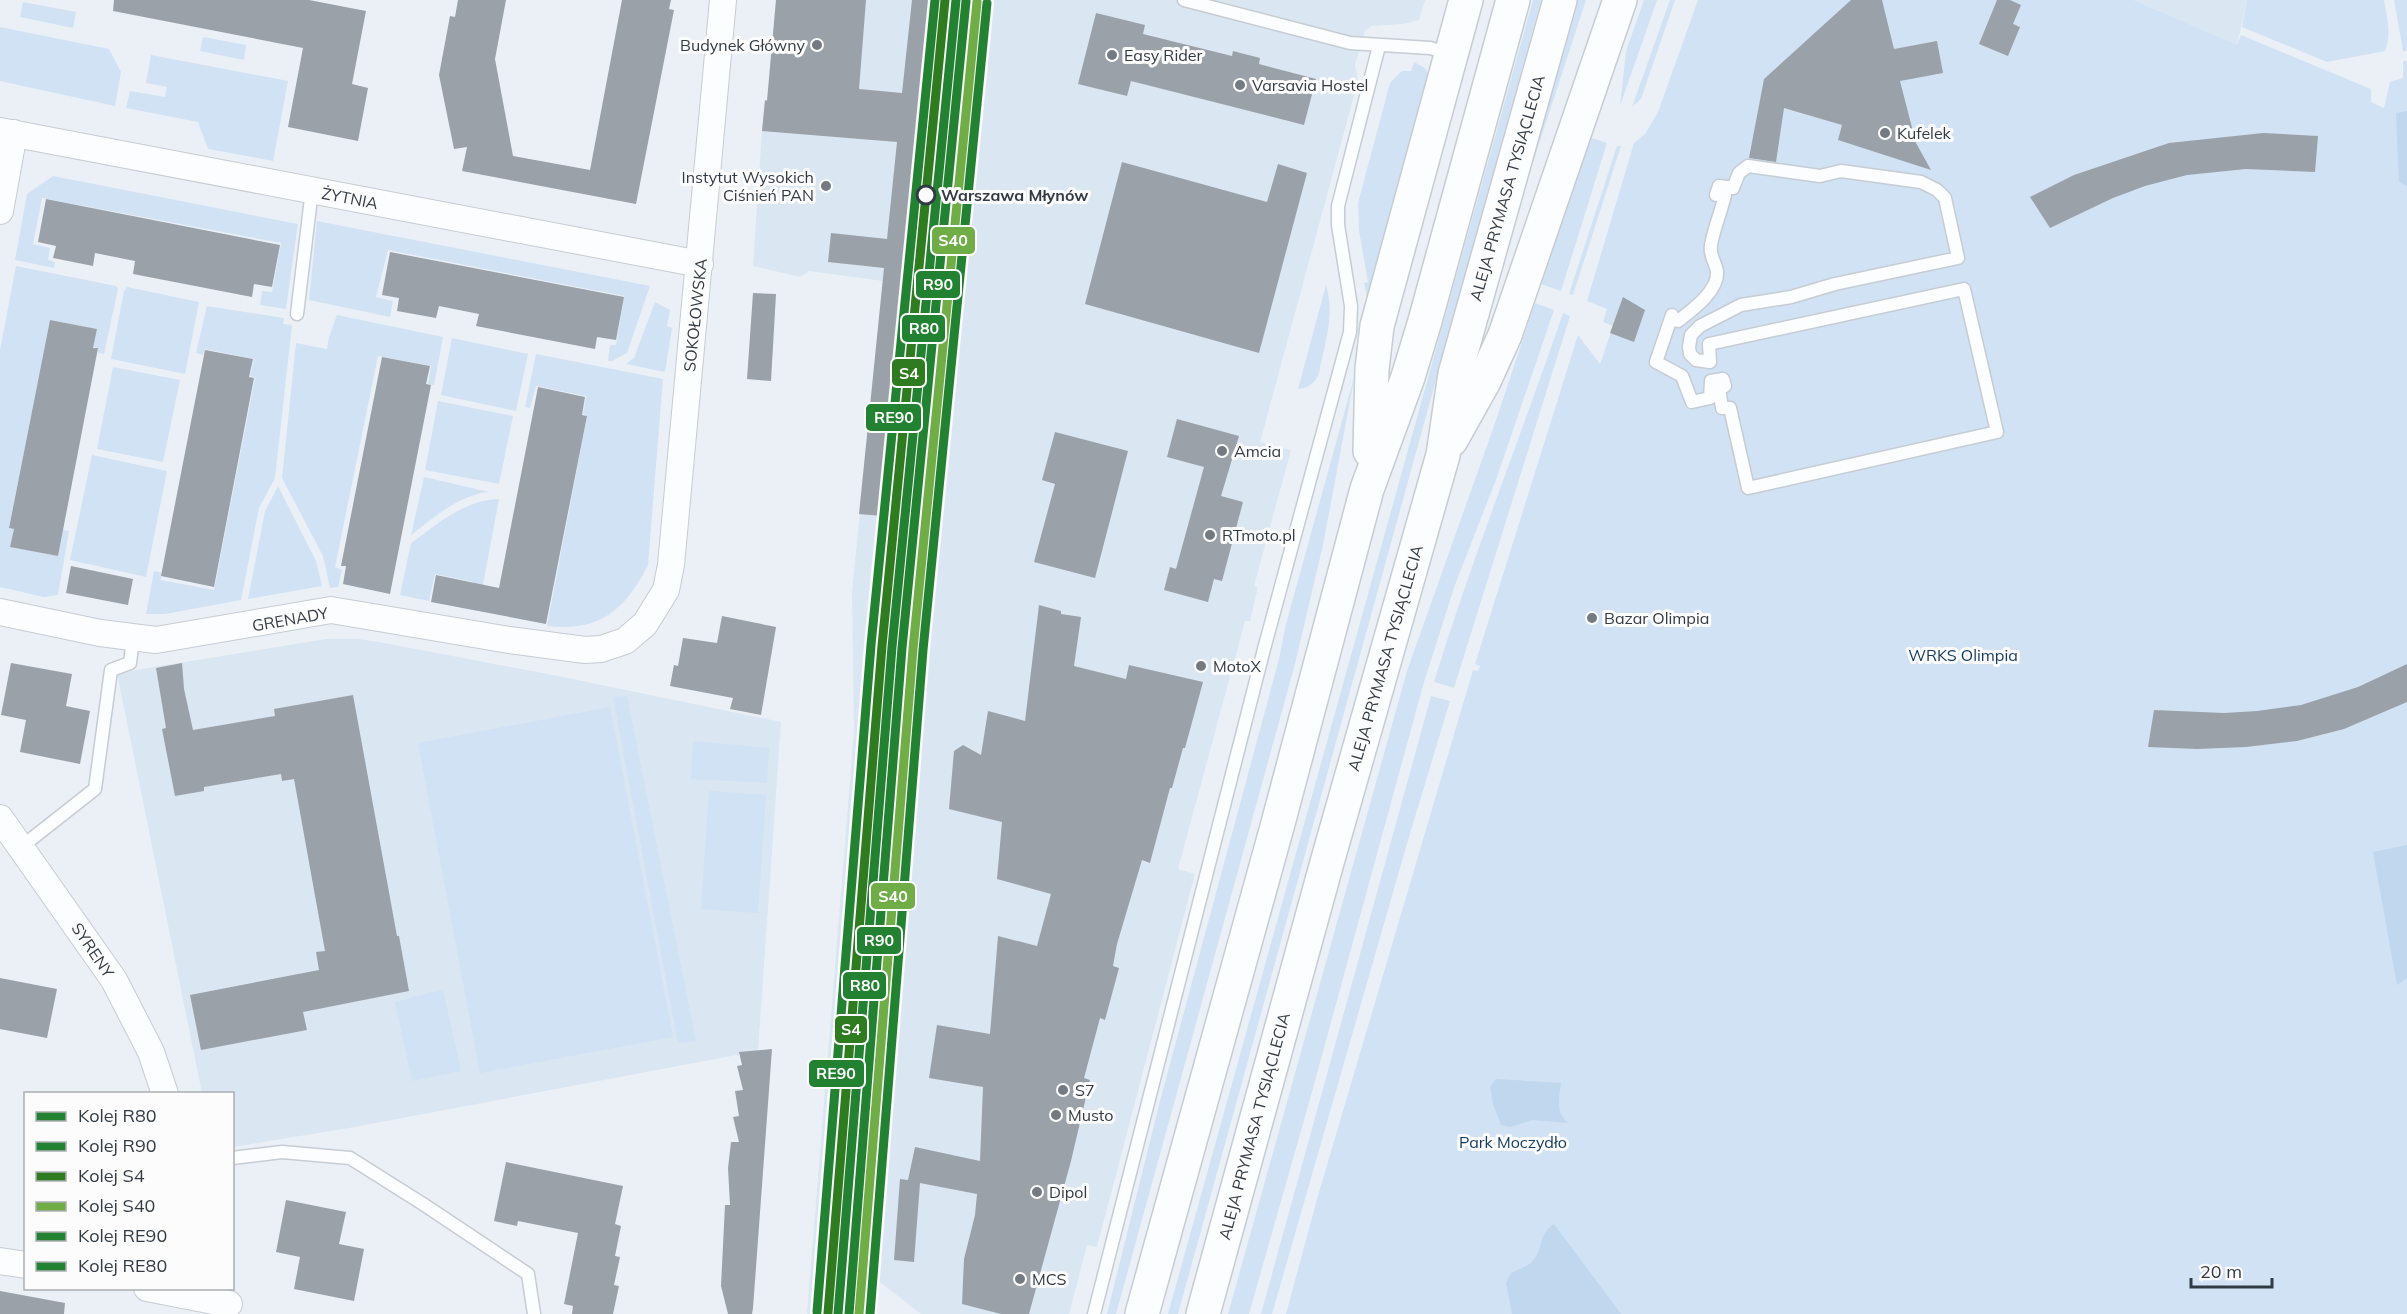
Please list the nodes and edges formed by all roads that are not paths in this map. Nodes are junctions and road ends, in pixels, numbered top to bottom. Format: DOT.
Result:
graph roads {
  1 [pos="723,0"];
  2 [pos="1184,0"];
  3 [pos="1466,0"];
  4 [pos="1513,0"];
  5 [pos="1560,0"];
  6 [pos="1620,0"];
  7 [pos="1378,46"];
  8 [pos="1452,54"];
  9 [pos="7,132"];
  10 [pos="312,190"];
  11 [pos="0,211"];
  12 [pos="700,264"];
  13 [pos="297,314"];
  14 [pos="1656,362"];
  15 [pos="1443,455"];
  16 [pos="1367,489"];
  17 [pos="0,612"];
  18 [pos="645,624"];
  19 [pos="133,639"];
  20 [pos="7,833"];
  21 [pos="164,1092"];
  22 [pos="234,1158"];
  23 [pos="0,1261"];
  24 [pos="24,1265"];
  25 [pos="159,1290"];
  26 [pos="228,1302"];
  27 [pos="534,1314"];
  28 [pos="1094,1314"];
  29 [pos="1142,1314"];
  30 [pos="1203,1314"];
  1 -- 12 [label="street, SOKOŁOWSKA"];
  2 -- 7 [label="lane"];
  3 -- 8 [label="main road"];
  4 -- 16 [label="main road"];
  5 -- 15 [label="main road, ALEJA PRYMASA TYSIĄCLECIA"];
  6 -- 15 [label="main road"];
  7 -- 8 [label="lane"];
  7 -- 28 [label="lane"];
  8 -- 16 [label="main road"];
  9 -- 10 [label="street, ŻYTNIA"];
  9 -- 11 [label="street"];
  10 -- 12 [label="street, ŻYTNIA"];
  10 -- 13 [label="lane"];
  12 -- 18 [label="street, SOKOŁOWSKA"];
  14 -- 14 [label="lane"];
  15 -- 30 [label="main road, ALEJA PRYMASA TYSIĄCLECIA"];
  16 -- 29 [label="main road"];
  17 -- 19 [label="street, GRENADY"];
  18 -- 19 [label="street, GRENADY"];
  19 -- 20 [label="lane"];
  20 -- 21 [label="street, SYRENY"];
  22 -- 27 [label="lane"];
  23 -- 24 [label="street"];
  25 -- 26 [label="street"];
}
